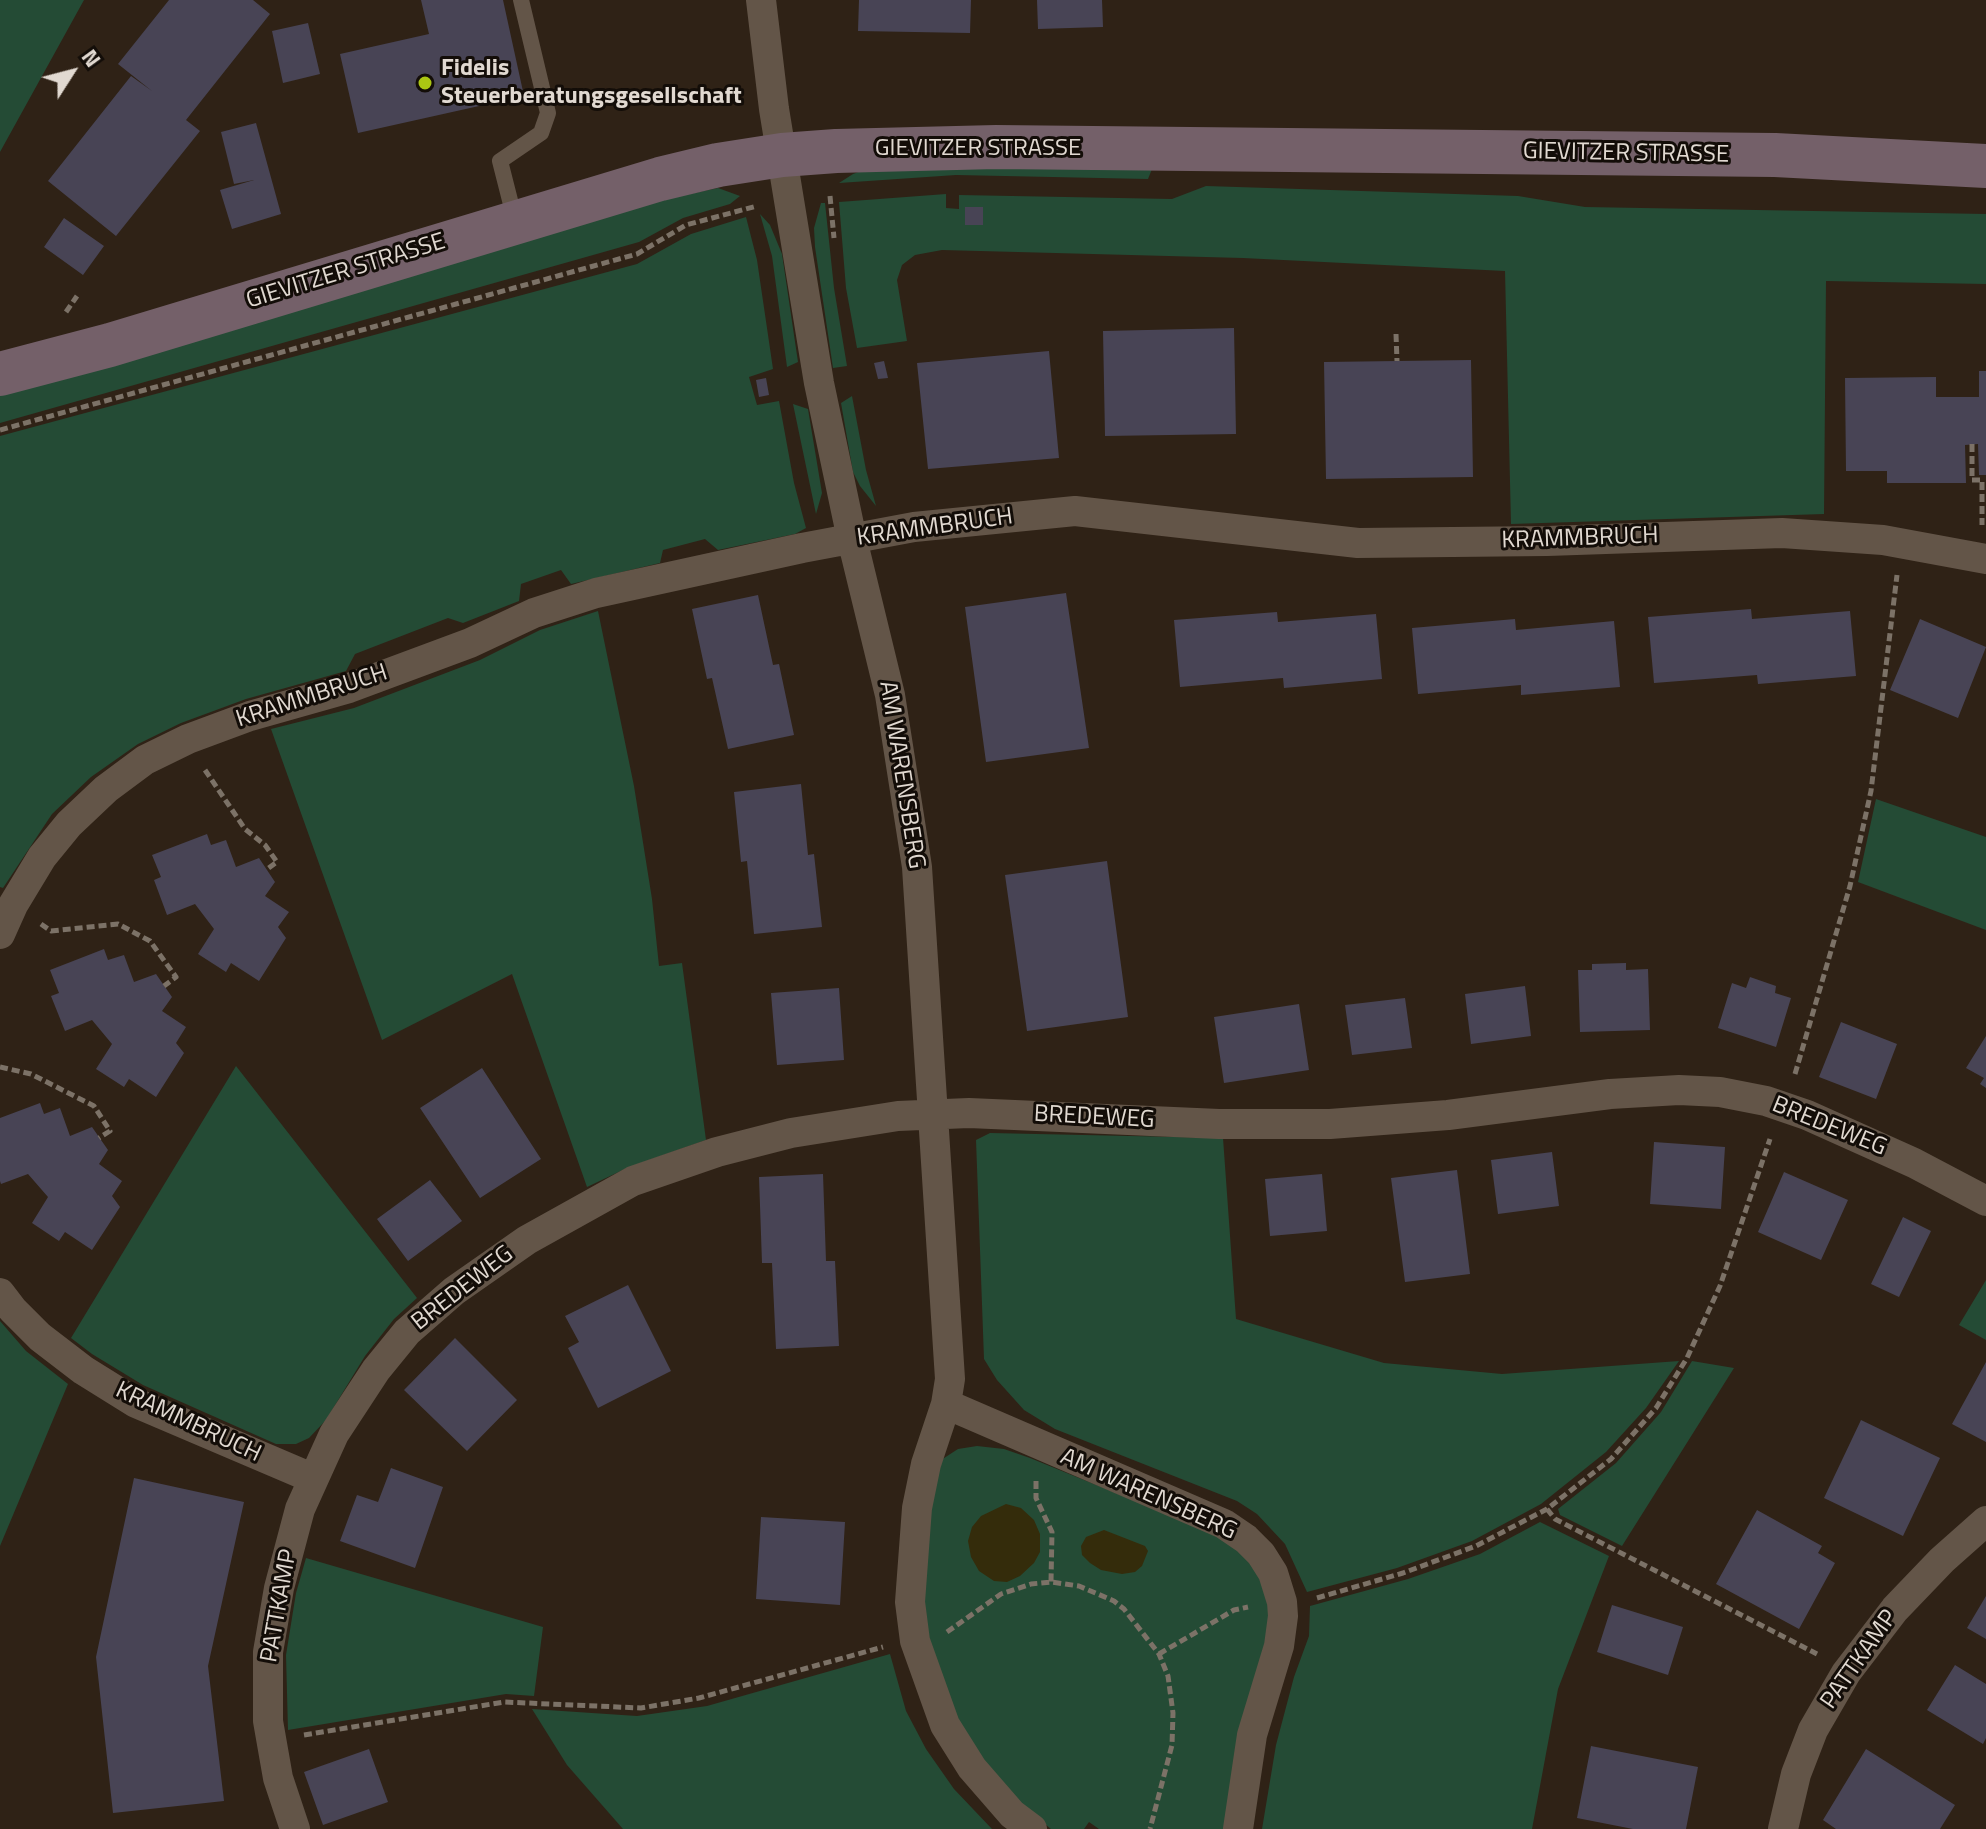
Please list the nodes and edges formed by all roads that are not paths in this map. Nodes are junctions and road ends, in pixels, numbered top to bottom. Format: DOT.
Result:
graph roads {
  1 [pos="521,0"];
  2 [pos="761,0"];
  3 [pos="782,155"];
  4 [pos="1986,166"];
  5 [pos="516,221"];
  6 [pos="0,374"];
  7 [pos="852,539"];
  8 [pos="1981,558"];
  9 [pos="0,934"];
  10 [pos="934,1114"];
  11 [pos="1986,1201"];
  12 [pos="0,1293"];
  13 [pos="946,1404"];
  14 [pos="312,1478"];
  15 [pos="1986,1521"];
  16 [pos="295,1829"];
  17 [pos="1032,1829"];
  18 [pos="1238,1829"];
  19 [pos="1783,1829"];
  1 -- 5 [label="lane"];
  2 -- 3 [label="street, AM WARENSBERG"];
  3 -- 4 [label="main road, GIEVITZER STRASSE"];
  3 -- 5 [label="main road, GIEVITZER STRASSE"];
  3 -- 7 [label="street, AM WARENSBERG"];
  5 -- 6 [label="main road, GIEVITZER STRASSE"];
  7 -- 8 [label="street, KRAMMBRUCH"];
  7 -- 9 [label="street, KRAMMBRUCH"];
  7 -- 10 [label="street, AM WARENSBERG"];
  10 -- 11 [label="street, BREDEWEG"];
  10 -- 13 [label="street, AM WARENSBERG"];
  10 -- 14 [label="street, BREDEWEG"];
  12 -- 14 [label="street, KRAMMBRUCH"];
  13 -- 17 [label="street, AM WARENSBERG"];
  13 -- 18 [label="street, AM WARENSBERG"];
  14 -- 16 [label="street, PATTKAMP"];
  15 -- 19 [label="street, PATTKAMP"];
}
